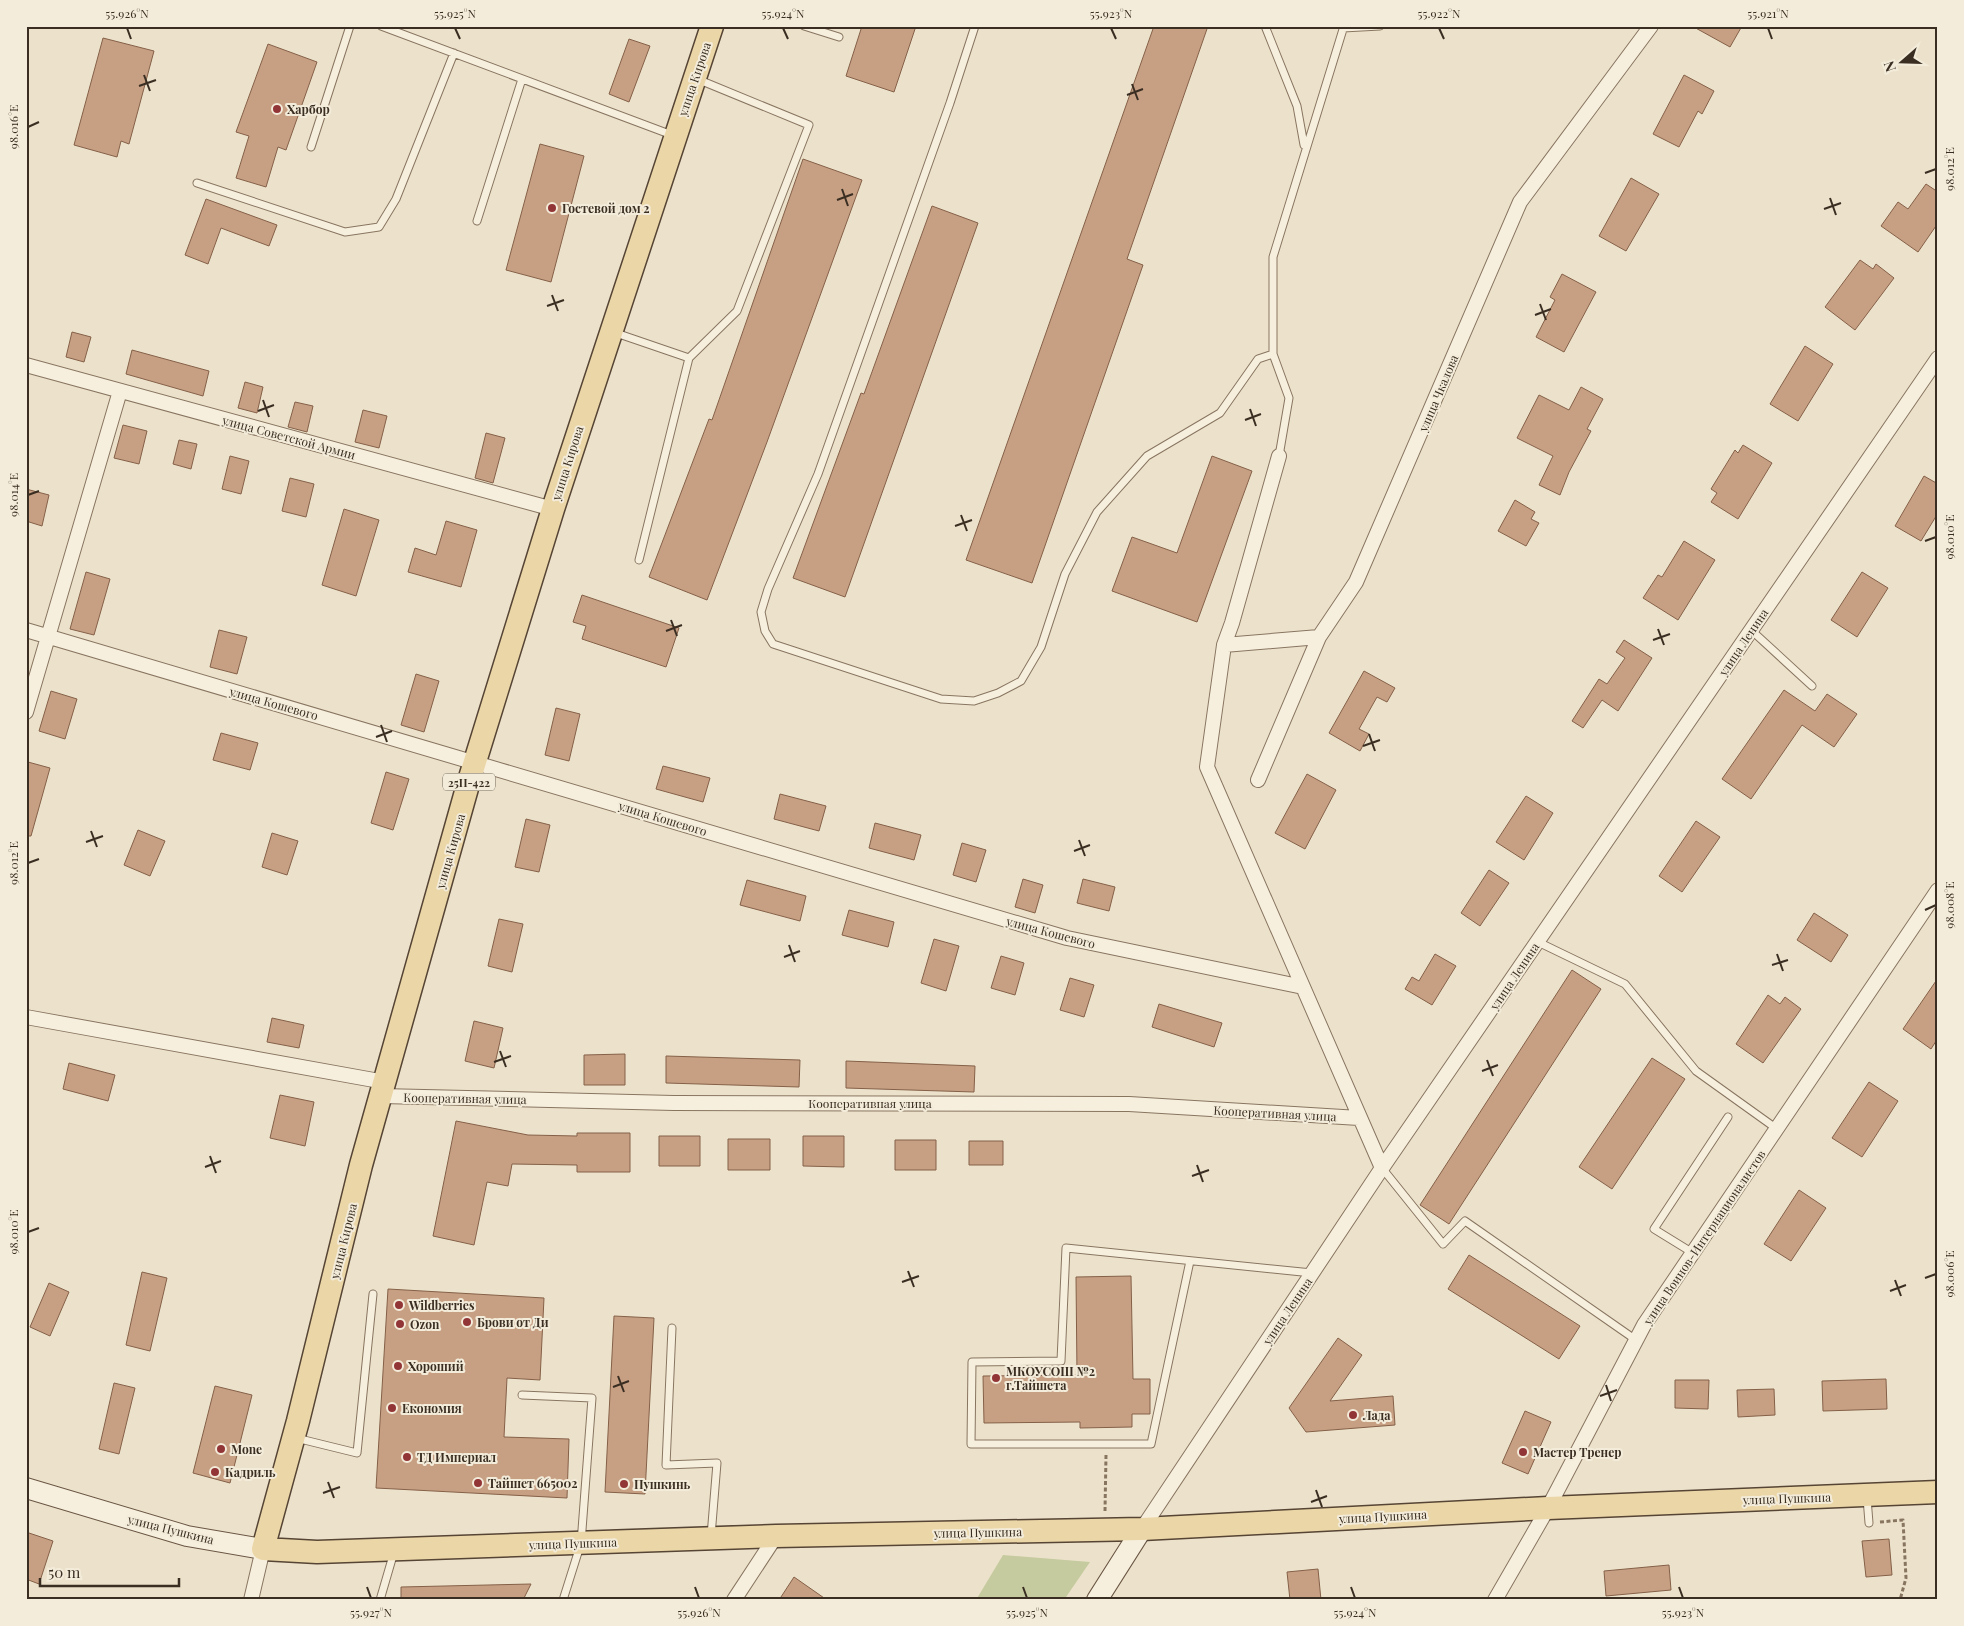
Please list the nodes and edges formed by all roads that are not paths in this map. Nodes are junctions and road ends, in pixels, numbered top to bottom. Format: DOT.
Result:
graph roads {
  1 [pos="350,26"];
  2 [pos="381,26"];
  3 [pos="712,26"];
  4 [pos="804,26"];
  5 [pos="974,26"];
  6 [pos="1265,26"];
  7 [pos="1380,26"];
  8 [pos="1651,26"];
  9 [pos="1343,27"];
  10 [pos="839,37"];
  11 [pos="454,53"];
  12 [pos="694,78"];
  13 [pos="522,79"];
  14 [pos="675,136"];
  15 [pos="311,147"];
  16 [pos="1305,148"];
  17 [pos="197,183"];
  18 [pos="477,220"];
  19 [pos="610,332"];
  20 [pos="1273,354"];
  21 [pos="689,358"];
  22 [pos="1938,358"];
  23 [pos="26,365"];
  24 [pos="120,391"];
  25 [pos="1279,456"];
  26 [pos="553,509"];
  27 [pos="639,560"];
  28 [pos="26,630"];
  29 [pos="1751,630"];
  30 [pos="48,636"];
  31 [pos="1319,637"];
  32 [pos="1224,645"];
  33 [pos="1812,686"];
  34 [pos="26,712"];
  35 [pos="475,762"];
  36 [pos="1258,780"];
  37 [pos="1938,890"];
  38 [pos="1538,942"];
  39 [pos="1303,988"];
  40 [pos="26,1016"];
  41 [pos="383,1089"];
  42 [pos="1728,1117"];
  43 [pos="1359,1118"];
  44 [pos="1776,1129"];
  45 [pos="1382,1168"];
  46 [pos="1693,1253"];
  47 [pos="1190,1261"];
  48 [pos="1312,1273"];
  49 [pos="373,1294"];
  50 [pos="672,1328"];
  51 [pos="1636,1340"];
  52 [pos="522,1395"];
  53 [pos="293,1438"];
  54 [pos="26,1488"];
  55 [pos="1938,1492"];
  56 [pos="1867,1495"];
  57 [pos="1548,1508"];
  58 [pos="1869,1522"];
  59 [pos="1142,1528"];
  60 [pos="776,1536"];
  61 [pos="711,1538"];
  62 [pos="581,1543"];
  63 [pos="263,1548"];
  64 [pos="395,1549"];
  65 [pos="250,1600"];
  66 [pos="380,1600"];
  67 [pos="563,1600"];
  68 [pos="734,1600"];
  69 [pos="1097,1600"];
  70 [pos="1495,1600"];
  1 -- 15 [label="lane"];
  2 -- 11 [label="lane"];
  3 -- 12 [label="main road, улица Кирова / 25Н-422"];
  4 -- 10 [label="lane"];
  5 -- 20 [label="lane"];
  6 -- 16 [label="lane"];
  7 -- 9 [label="lane"];
  8 -- 31 [label="street, улица Чкалова"];
  9 -- 16 [label="lane"];
  11 -- 13 [label="lane"];
  11 -- 17 [label="lane"];
  12 -- 14 [label="main road, улица Кирова / 25Н-422"];
  12 -- 21 [label="lane"];
  13 -- 14 [label="lane"];
  13 -- 18 [label="lane"];
  14 -- 19 [label="main road, улица Кирова / 25Н-422"];
  16 -- 20 [label="lane"];
  19 -- 21 [label="lane"];
  19 -- 26 [label="main road, улица Кирова / 25Н-422"];
  20 -- 25 [label="lane"];
  21 -- 27 [label="lane"];
  22 -- 29 [label="street, улица Ленина"];
  23 -- 24 [label="street, улица Советской Армии"];
  24 -- 26 [label="street, улица Советской Армии"];
  24 -- 30 [label="street"];
  25 -- 32 [label="street"];
  26 -- 35 [label="main road, улица Кирова / 25Н-422"];
  28 -- 30 [label="street, улица Кошевого"];
  29 -- 33 [label="lane"];
  29 -- 38 [label="street, улица Ленина"];
  30 -- 34 [label="street"];
  30 -- 35 [label="street, улица Кошевого"];
  31 -- 32 [label="street"];
  31 -- 36 [label="street, улица Чкалова"];
  32 -- 39 [label="street"];
  35 -- 39 [label="street, улица Кошевого"];
  35 -- 41 [label="main road, улица Кирова / 25Н-422"];
  37 -- 44 [label="street, улица Воинов-Интернационалистов"];
  38 -- 44 [label="lane"];
  38 -- 45 [label="street, улица Ленина"];
  39 -- 43 [label="street"];
  40 -- 41 [label="street, Кооперативная улица"];
  41 -- 43 [label="street, Кооперативная улица"];
  41 -- 53 [label="main road, улица Кирова / 25Н-422"];
  42 -- 46 [label="lane"];
  43 -- 45 [label="street"];
  44 -- 46 [label="street, улица Воинов-Интернационалистов"];
  45 -- 48 [label="street, улица Ленина"];
  45 -- 51 [label="lane"];
  46 -- 51 [label="street, улица Воинов-Интернационалистов"];
  47 -- 47 [label="lane"];
  47 -- 48 [label="lane"];
  48 -- 59 [label="street, улица Ленина"];
  49 -- 53 [label="lane"];
  50 -- 61 [label="lane"];
  51 -- 57 [label="street, улица Воинов-Интернационалистов"];
  52 -- 62 [label="lane"];
  53 -- 63 [label="main road, улица Кирова / 25Н-422"];
  54 -- 63 [label="main road, улица Пушкина"];
  55 -- 56 [label="main road, улица Пушкина"];
  56 -- 57 [label="main road, улица Пушкина"];
  56 -- 58 [label="lane"];
  57 -- 59 [label="main road, улица Пушкина"];
  57 -- 70 [label="street, улица Воинов-Интернационалистов"];
  59 -- 60 [label="main road, улица Пушкина"];
  59 -- 69 [label="main road, улица Ленина"];
  60 -- 61 [label="main road, улица Пушкина"];
  60 -- 68 [label="street"];
  61 -- 62 [label="main road, улица Пушкина"];
  62 -- 64 [label="main road, улица Пушкина"];
  62 -- 67 [label="lane"];
  63 -- 64 [label="main road, улица Пушкина"];
  63 -- 65 [label="street, улица Кирова"];
  64 -- 66 [label="lane"];
}
